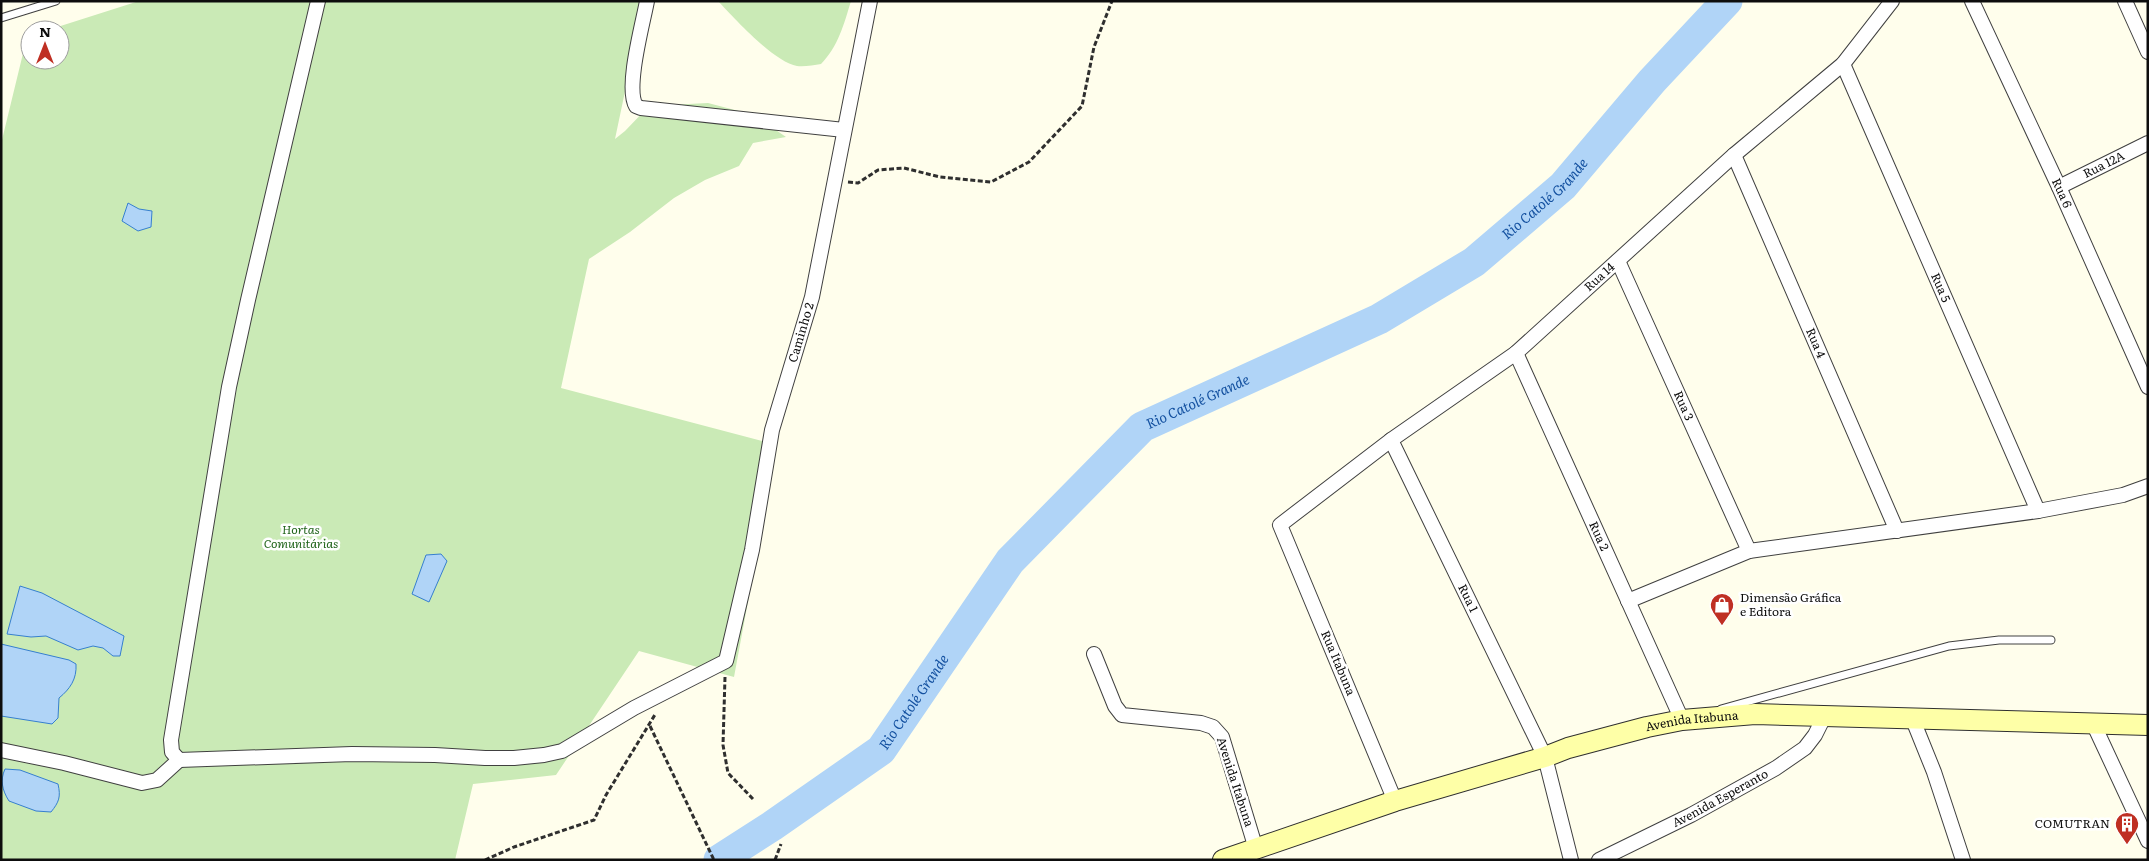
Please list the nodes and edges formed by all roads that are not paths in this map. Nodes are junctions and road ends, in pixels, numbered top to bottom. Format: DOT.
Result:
graph roads {
  1 [pos="56,1"];
  2 [pos="318,1"];
  3 [pos="647,1"];
  4 [pos="870,1"];
  5 [pos="1892,1"];
  6 [pos="1972,1"];
  7 [pos="2125,1"];
  8 [pos="1,18"];
  9 [pos="2148,52"];
  10 [pos="1844,64"];
  11 [pos="844,130"];
  12 [pos="2148,143"];
  13 [pos="1734,155"];
  14 [pos="2059,187"];
  15 [pos="1618,261"];
  16 [pos="1516,353"];
  17 [pos="2148,387"];
  18 [pos="1391,440"];
  19 [pos="2148,486"];
  20 [pos="2038,511"];
  21 [pos="1280,525"];
  22 [pos="1897,531"];
  23 [pos="1749,551"];
  24 [pos="1628,601"];
  25 [pos="2051,640"];
  26 [pos="1094,654"];
  27 [pos="1824,717"];
  28 [pos="1682,720"];
  29 [pos="1913,720"];
  30 [pos="2093,723"];
  31 [pos="2148,725"];
  32 [pos="1,750"];
  33 [pos="1545,757"];
  34 [pos="179,760"];
  35 [pos="1396,802"];
  36 [pos="2148,841"];
  37 [pos="1256,849"];
  38 [pos="1223,860"];
  39 [pos="1571,860"];
  40 [pos="1600,860"];
  41 [pos="1963,860"];
  1 -- 8 [label="lane"];
  2 -- 34 [label="street"];
  3 -- 11 [label="street"];
  4 -- 11 [label="street, Caminho 2"];
  5 -- 10 [label="street, Rua 14"];
  6 -- 14 [label="street, Rua 6"];
  7 -- 9 [label="street"];
  10 -- 13 [label="street, Rua 14"];
  10 -- 20 [label="street, Rua 5"];
  11 -- 34 [label="street, Caminho 2"];
  12 -- 14 [label="street, Rua 12A"];
  13 -- 15 [label="street, Rua 14"];
  13 -- 22 [label="street, Rua 4"];
  14 -- 17 [label="street, Rua 6"];
  15 -- 16 [label="street, Rua 14"];
  15 -- 23 [label="street, Rua 3"];
  16 -- 18 [label="street, Rua 14"];
  16 -- 24 [label="street, Rua 2"];
  18 -- 21 [label="street, Rua 14"];
  18 -- 33 [label="street, Rua 1"];
  19 -- 20 [label="street"];
  20 -- 22 [label="street"];
  21 -- 35 [label="street, Rua Itabuna"];
  22 -- 23 [label="street"];
  23 -- 24 [label="street"];
  24 -- 28 [label="street, Rua 2"];
  25 -- 28 [label="lane"];
  26 -- 37 [label="street, Avenida Itabuna"];
  27 -- 28 [label="main road, Avenida Itabuna"];
  27 -- 29 [label="main road, Avenida Itabuna"];
  27 -- 40 [label="street, Avenida Esperanto"];
  28 -- 33 [label="main road, Avenida Itabuna"];
  29 -- 30 [label="main road, Avenida Itabuna"];
  29 -- 41 [label="street"];
  30 -- 31 [label="main road, Avenida Itabuna"];
  30 -- 36 [label="street"];
  32 -- 34 [label="street"];
  33 -- 35 [label="main road, Avenida Itabuna"];
  33 -- 39 [label="street, Rua 1"];
  35 -- 37 [label="main road, Avenida Itabuna"];
  37 -- 38 [label="main road, Avenida Itabuna"];
}
